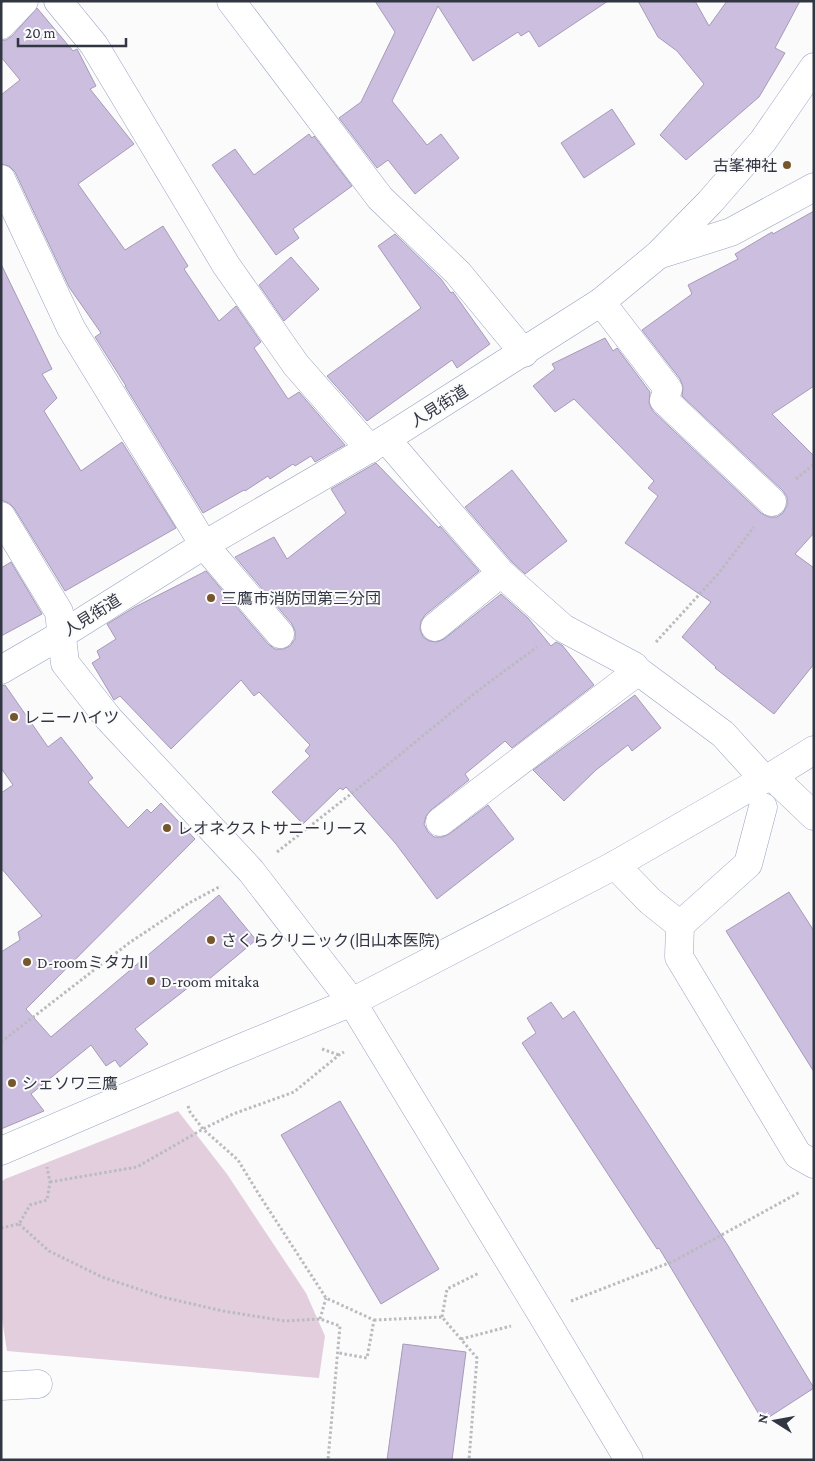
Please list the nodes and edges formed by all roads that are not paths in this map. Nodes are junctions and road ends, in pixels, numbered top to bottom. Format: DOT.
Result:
graph roads {
  1 [pos="24,1"];
  2 [pos="58,1"];
  3 [pos="231,1"];
  4 [pos="1,25"];
  5 [pos="814,67"];
  6 [pos="1,179"];
  7 [pos="814,188"];
  8 [pos="658,255"];
  9 [pos="601,302"];
  10 [pos="524,353"];
  11 [pos="378,444"];
  12 [pos="772,502"];
  13 [pos="1,516"];
  14 [pos="204,544"];
  15 [pos="501,572"];
  16 [pos="435,627"];
  17 [pos="280,634"];
  18 [pos="61,635"];
  19 [pos="636,669"];
  20 [pos="1,670"];
  21 [pos="814,750"];
  22 [pos="768,778"];
  23 [pos="764,808"];
  24 [pos="814,816"];
  25 [pos="440,822"];
  26 [pos="615,865"];
  27 [pos="680,925"];
  28 [pos="352,1002"];
  29 [pos="1,1151"];
  30 [pos="814,1164"];
  31 [pos="38,1384"];
  32 [pos="1,1386"];
  33 [pos="628,1460"];
  1 -- 4 [label="street"];
  2 -- 11 [label="street"];
  3 -- 10 [label="street"];
  5 -- 8 [label="street, 人見街道"];
  6 -- 14 [label="street"];
  7 -- 8 [label="street"];
  8 -- 9 [label="street, 人見街道"];
  9 -- 10 [label="street, 人見街道"];
  9 -- 12 [label="street"];
  10 -- 11 [label="street, 人見街道"];
  11 -- 14 [label="street, 人見街道"];
  11 -- 15 [label="street"];
  13 -- 18 [label="street"];
  14 -- 17 [label="street"];
  14 -- 18 [label="street, 人見街道"];
  15 -- 16 [label="street"];
  15 -- 19 [label="street"];
  18 -- 20 [label="street, 人見街道"];
  18 -- 28 [label="street"];
  19 -- 22 [label="street"];
  19 -- 25 [label="street"];
  21 -- 22 [label="street"];
  22 -- 24 [label="street"];
  22 -- 26 [label="street"];
  23 -- 27 [label="street"];
  26 -- 27 [label="street"];
  26 -- 28 [label="street"];
  27 -- 30 [label="street"];
  28 -- 29 [label="street"];
  28 -- 33 [label="street"];
  31 -- 32 [label="street"];
}
